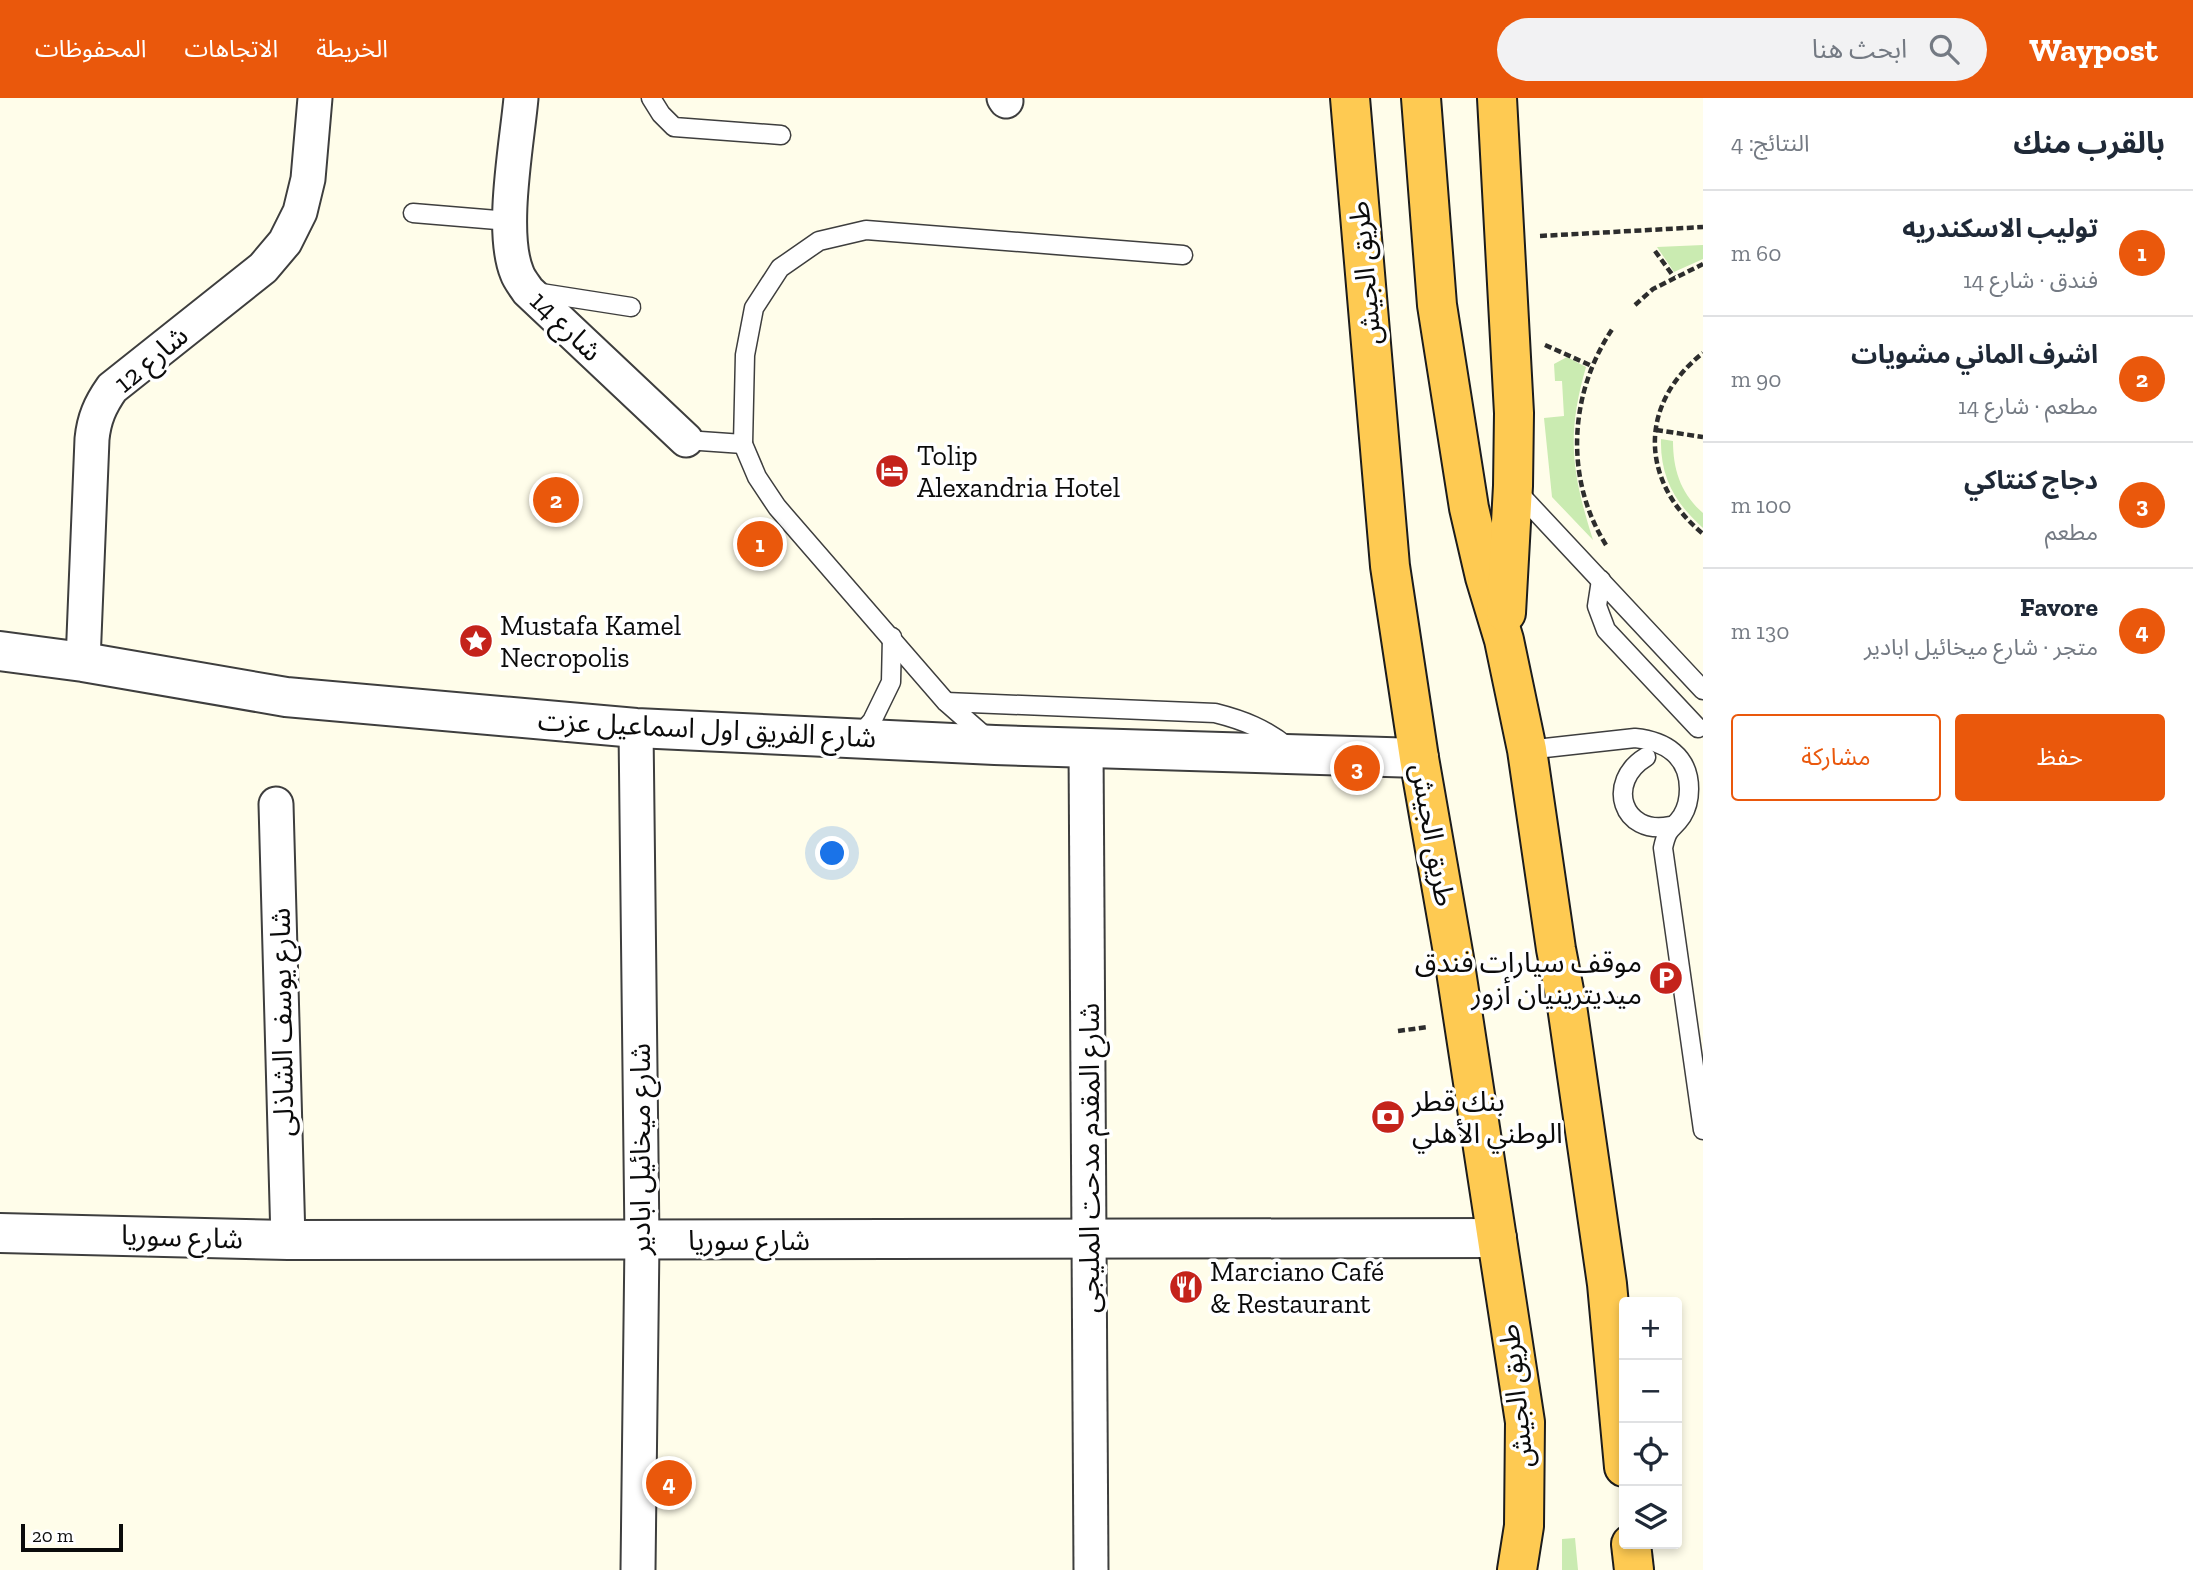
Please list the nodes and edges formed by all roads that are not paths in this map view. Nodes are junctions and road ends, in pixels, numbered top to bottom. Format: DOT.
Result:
graph roads {
  1 [pos="315,98"];
  2 [pos="521,98"];
  3 [pos="651,98"];
  4 [pos="1350,98"];
  5 [pos="1421,98"];
  6 [pos="1497,98"];
  7 [pos="781,135"];
  8 [pos="413,213"];
  9 [pos="509,221"];
  10 [pos="1184,256"];
  11 [pos="528,291"];
  12 [pos="631,307"];
  13 [pos="686,440"];
  14 [pos="743,444"];
  15 [pos="1513,486"];
  16 [pos="1601,580"];
  17 [pos="892,638"];
  18 [pos="1504,640"];
  19 [pos="0,651"];
  20 [pos="83,662"];
  21 [pos="1703,690"];
  22 [pos="946,702"];
  23 [pos="636,728"];
  24 [pos="1698,729"];
  25 [pos="858,737"];
  26 [pos="995,745"];
  27 [pos="1086,747"];
  28 [pos="1527,750"];
  29 [pos="1298,754"];
  30 [pos="1646,757"];
  31 [pos="1419,758"];
  32 [pos="276,804"];
  33 [pos="1670,827"];
  34 [pos="1703,1130"];
  35 [pos="0,1233"];
  36 [pos="1497,1238"];
  37 [pos="288,1240"];
  38 [pos="1089,1240"];
  39 [pos="642,1241"];
  40 [pos="1620,1423"];
  41 [pos="1632,1549"];
  42 [pos="638,1570"];
  43 [pos="1091,1570"];
  44 [pos="1517,1570"];
  45 [pos="1634,1570"];
  1 -- 20 [label="street, شارع 12"];
  2 -- 9 [label="street, شارع 14"];
  3 -- 7 [label="lane"];
  4 -- 31 [label="highway, طريق الجيش"];
  5 -- 18 [label="highway"];
  6 -- 15 [label="highway"];
  8 -- 9 [label="lane"];
  9 -- 11 [label="street, شارع 14"];
  10 -- 14 [label="lane"];
  11 -- 12 [label="lane"];
  11 -- 13 [label="street, شارع 14"];
  13 -- 14 [label="lane"];
  14 -- 17 [label="lane"];
  15 -- 16 [label="lane"];
  15 -- 18 [label="highway"];
  16 -- 21 [label="lane"];
  16 -- 24 [label="lane"];
  17 -- 22 [label="lane"];
  17 -- 25 [label="lane"];
  18 -- 28 [label="highway"];
  19 -- 20 [label="street, شارع الفريق اول اسماعيل عزت"];
  20 -- 23 [label="street, شارع الفريق اول اسماعيل عزت"];
  22 -- 26 [label="lane"];
  22 -- 29 [label="lane"];
  23 -- 25 [label="street, شارع الفريق اول اسماعيل عزت"];
  23 -- 39 [label="street, شارع ميخائيل ابادير"];
  25 -- 26 [label="street, شارع الفريق اول اسماعيل عزت"];
  26 -- 27 [label="street, شارع الفريق اول اسماعيل عزت"];
  27 -- 29 [label="street, شارع الفريق اول اسماعيل عزت"];
  27 -- 38 [label="street, شارع المقدم مدحت المليجى"];
  28 -- 33 [label="lane"];
  28 -- 40 [label="highway"];
  29 -- 31 [label="street, شارع الفريق اول اسماعيل عزت"];
  30 -- 33 [label="lane"];
  31 -- 36 [label="highway, طريق الجيش"];
  32 -- 37 [label="street, شارع يوسف الشاذلى"];
  33 -- 34 [label="lane"];
  35 -- 37 [label="street, شارع سوريا"];
  36 -- 38 [label="street, شارع سوريا"];
  36 -- 44 [label="highway, طريق الجيش"];
  37 -- 39 [label="street, شارع سوريا"];
  38 -- 39 [label="street, شارع سوريا"];
  38 -- 43 [label="street, شارع المقدم مدحت المليجى"];
  39 -- 42 [label="street, شارع ميخائيل ابادير"];
  41 -- 45 [label="highway"];
}
